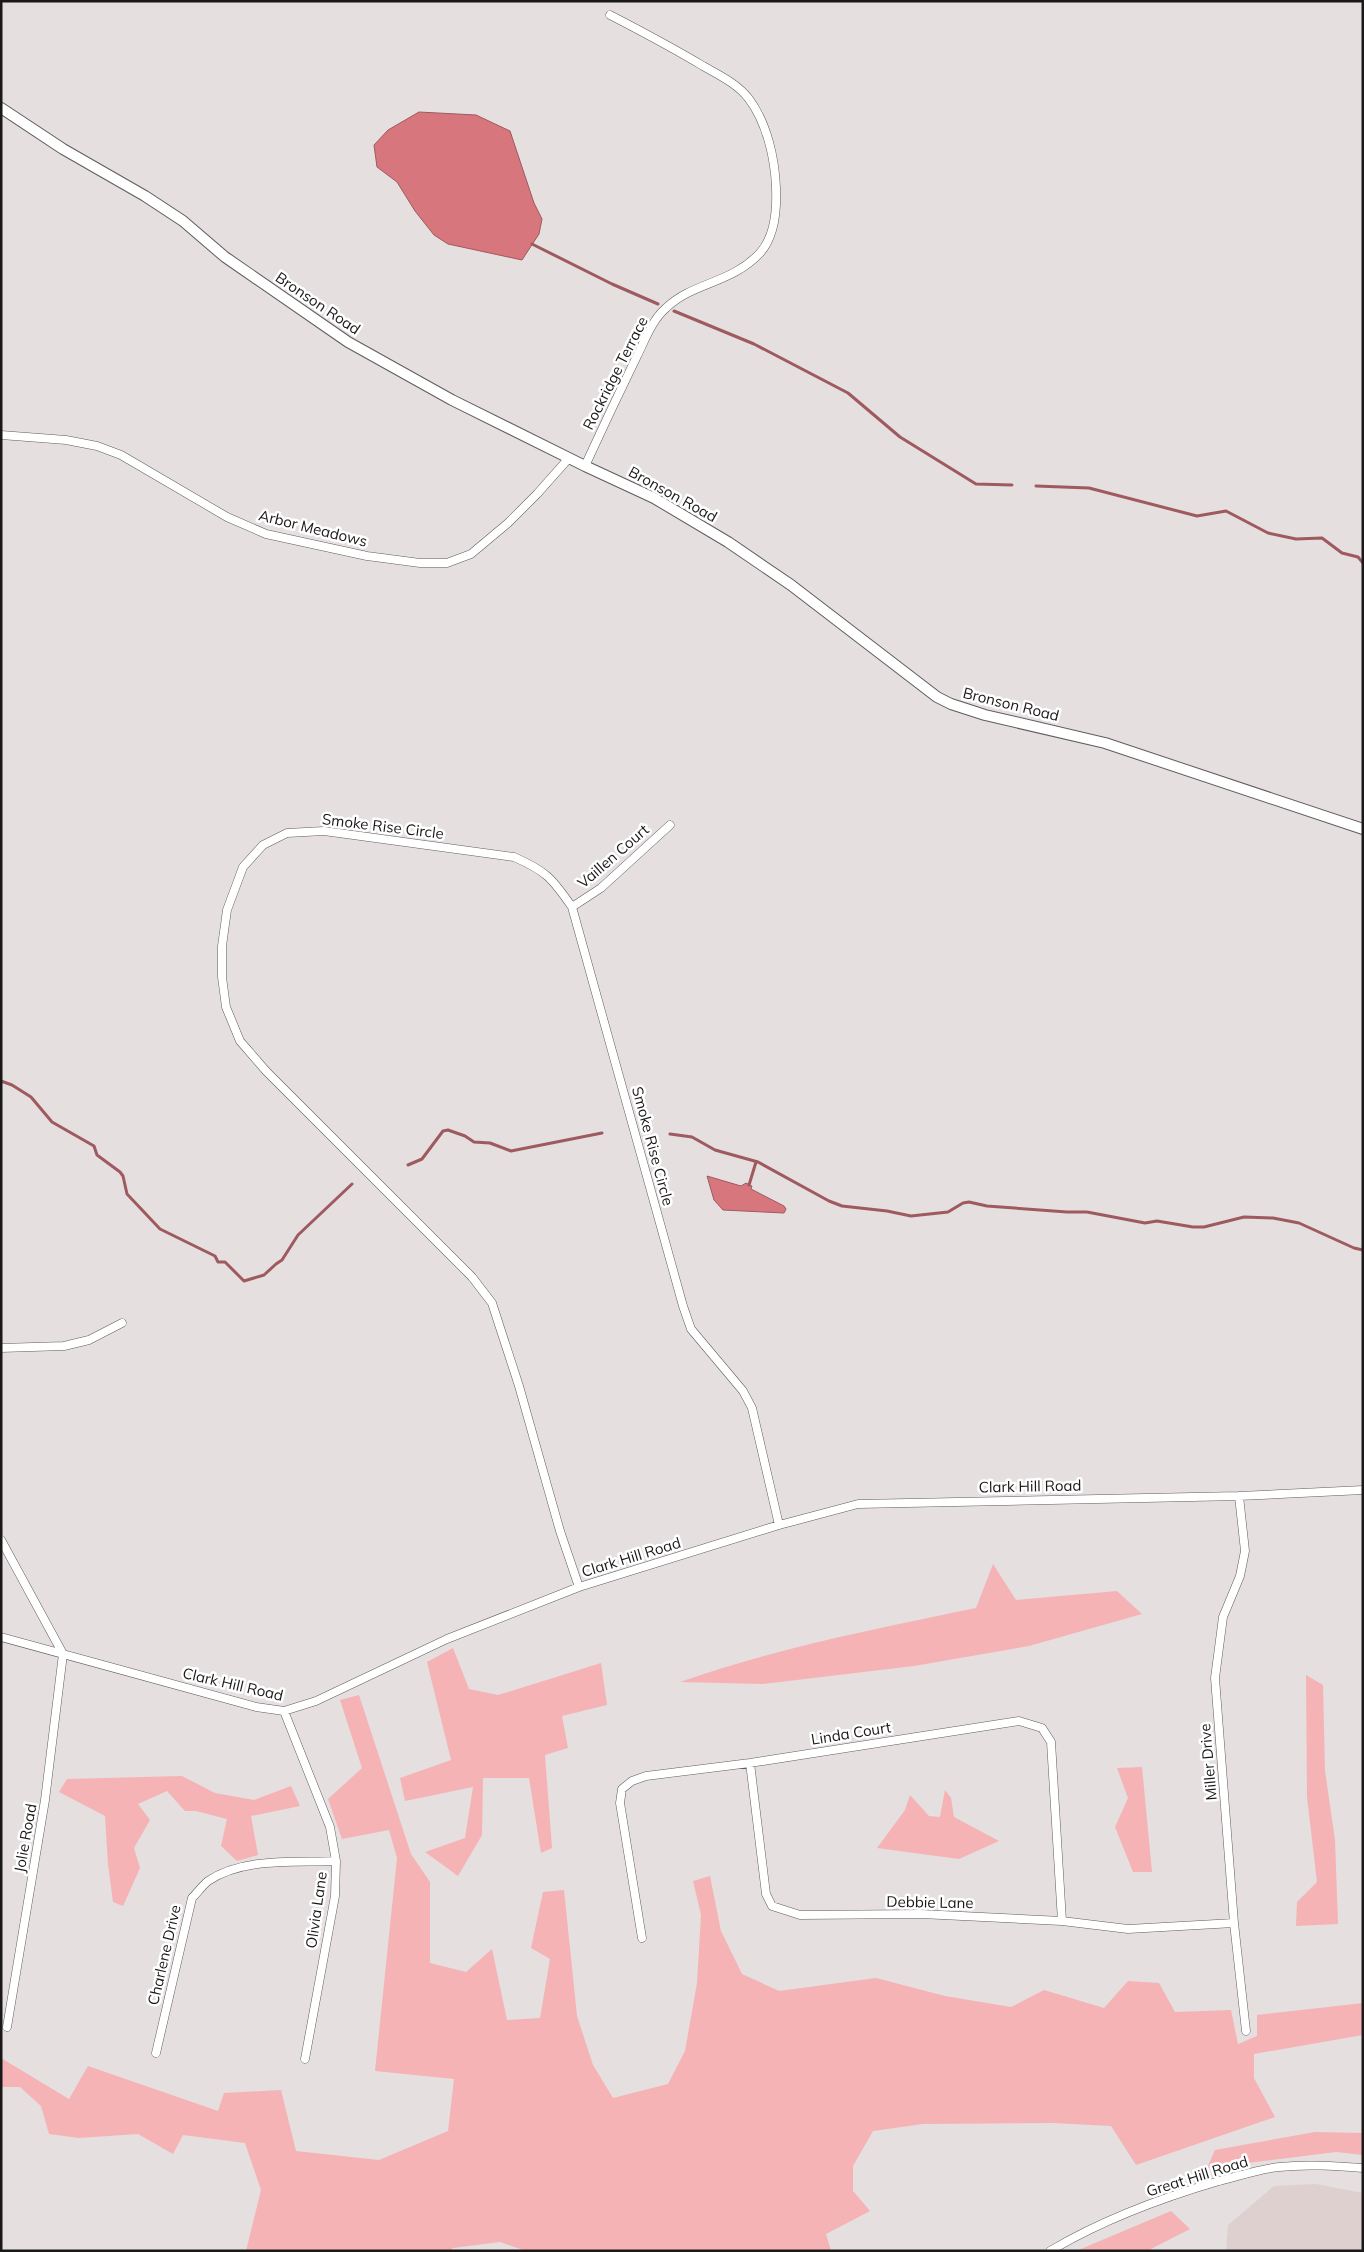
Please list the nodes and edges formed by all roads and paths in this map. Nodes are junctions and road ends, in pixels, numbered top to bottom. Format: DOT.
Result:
graph roads {
  1 [pos="610,15"];
  2 [pos="1,108"];
  3 [pos="1,435"];
  4 [pos="568,458"];
  5 [pos="585,466"];
  6 [pos="670,824"];
  7 [pos="1363,829"];
  8 [pos="572,907"];
  9 [pos="122,1323"];
  10 [pos="1,1348"];
  11 [pos="1363,1490"];
  12 [pos="1240,1496"];
  13 [pos="779,1525"];
  14 [pos="1,1540"];
  15 [pos="579,1587"];
  16 [pos="1,1637"];
  17 [pos="63,1654"];
  18 [pos="284,1711"];
  19 [pos="750,1763"];
  20 [pos="336,1861"];
  21 [pos="1062,1922"];
  22 [pos="1234,1922"];
  23 [pos="642,1938"];
  24 [pos="7,2027"];
  25 [pos="1246,2031"];
  26 [pos="156,2053"];
  27 [pos="305,2059"];
  28 [pos="1363,2168"];
  29 [pos="1050,2251"];
  1 -- 5 [label="street, Rockridge Terrace"];
  2 -- 4 [label="street, Bronson Road"];
  3 -- 4 [label="street, Arbor Meadows"];
  4 -- 5 [label="street, Bronson Road"];
  5 -- 7 [label="street, Bronson Road"];
  6 -- 8 [label="street, Vaillen Court"];
  8 -- 13 [label="street, Smoke Rise Circle"];
  8 -- 15 [label="street, Smoke Rise Circle"];
  9 -- 10 [label="street"];
  11 -- 12 [label="street, Clark Hill Road"];
  12 -- 13 [label="street, Clark Hill Road"];
  12 -- 22 [label="street, Miller Drive"];
  13 -- 15 [label="street, Clark Hill Road"];
  14 -- 17 [label="street"];
  15 -- 18 [label="street, Clark Hill Road"];
  16 -- 17 [label="street, Clark Hill Road"];
  17 -- 18 [label="street, Clark Hill Road"];
  17 -- 24 [label="street, Jolie Road"];
  18 -- 20 [label="street, Olivia Lane"];
  19 -- 21 [label="street, Debbie Lane"];
  19 -- 21 [label="street, Linda Court"];
  19 -- 23 [label="street, Linda Court"];
  20 -- 26 [label="street, Charlene Drive"];
  20 -- 27 [label="street, Olivia Lane"];
  21 -- 22 [label="street, Debbie Lane"];
  22 -- 25 [label="street, Miller Drive"];
  28 -- 29 [label="street, Great Hill Road"];
}
